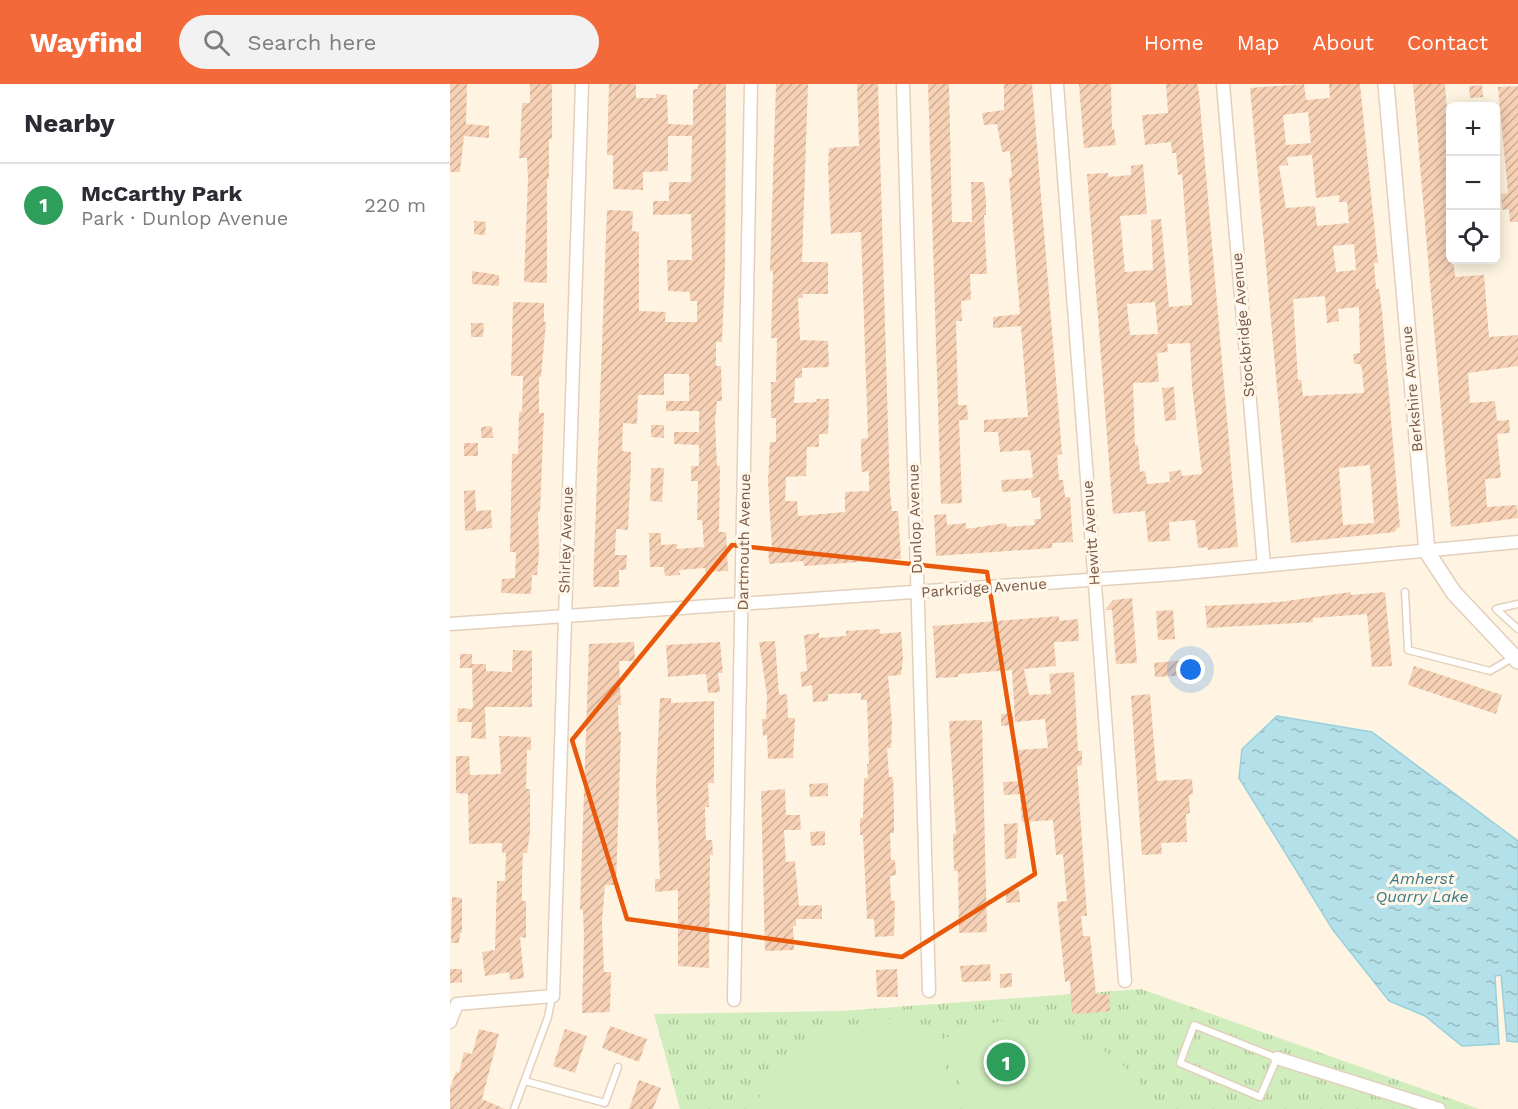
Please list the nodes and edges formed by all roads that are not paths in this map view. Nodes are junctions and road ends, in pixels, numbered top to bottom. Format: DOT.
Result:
graph roads {
  1 [pos="582,84"];
  2 [pos="751,84"];
  3 [pos="903,84"];
  4 [pos="1057,84"];
  5 [pos="1223,84"];
  6 [pos="1386,84"];
  7 [pos="1518,542"];
  8 [pos="1427,552"];
  9 [pos="1264,566"];
  10 [pos="1094,580"];
  11 [pos="1405,592"];
  12 [pos="918,593"];
  13 [pos="1518,604"];
  14 [pos="742,605"];
  15 [pos="563,616"];
  16 [pos="450,624"];
  17 [pos="1518,629"];
  18 [pos="1517,657"];
  19 [pos="1125,981"];
  20 [pos="929,991"];
  21 [pos="553,996"];
  22 [pos="734,1000"];
  23 [pos="450,1022"];
  24 [pos="1277,1058"];
  25 [pos="618,1067"];
  26 [pos="525,1081"];
  27 [pos="514,1109"];
  28 [pos="1439,1109"];
  1 -- 15 [label="street, Shirley Avenue"];
  2 -- 14 [label="street, Dartmouth Avenue"];
  3 -- 12 [label="street, Dunlop Avenue"];
  4 -- 10 [label="street, Hewitt Avenue"];
  5 -- 9 [label="street, Stockbridge Avenue"];
  6 -- 8 [label="street, Berkshire Avenue"];
  7 -- 8 [label="street, Parkridge Avenue"];
  8 -- 9 [label="street, Parkridge Avenue"];
  8 -- 18 [label="street, Berkshire Avenue"];
  9 -- 10 [label="street, Parkridge Avenue"];
  10 -- 12 [label="street, Parkridge Avenue"];
  10 -- 19 [label="street, Hewitt Avenue"];
  11 -- 18 [label="lane"];
  12 -- 14 [label="street, Parkridge Avenue"];
  12 -- 20 [label="street, Dunlop Avenue"];
  13 -- 17 [label="lane"];
  14 -- 15 [label="street, Parkridge Avenue"];
  14 -- 22 [label="street, Dartmouth Avenue"];
  15 -- 16 [label="street, Parkridge Avenue"];
  15 -- 21 [label="street, Shirley Avenue"];
  21 -- 23 [label="street"];
  21 -- 26 [label="lane"];
  24 -- 24 [label="lane"];
  24 -- 28 [label="street"];
  25 -- 26 [label="lane"];
  26 -- 27 [label="lane"];
}
